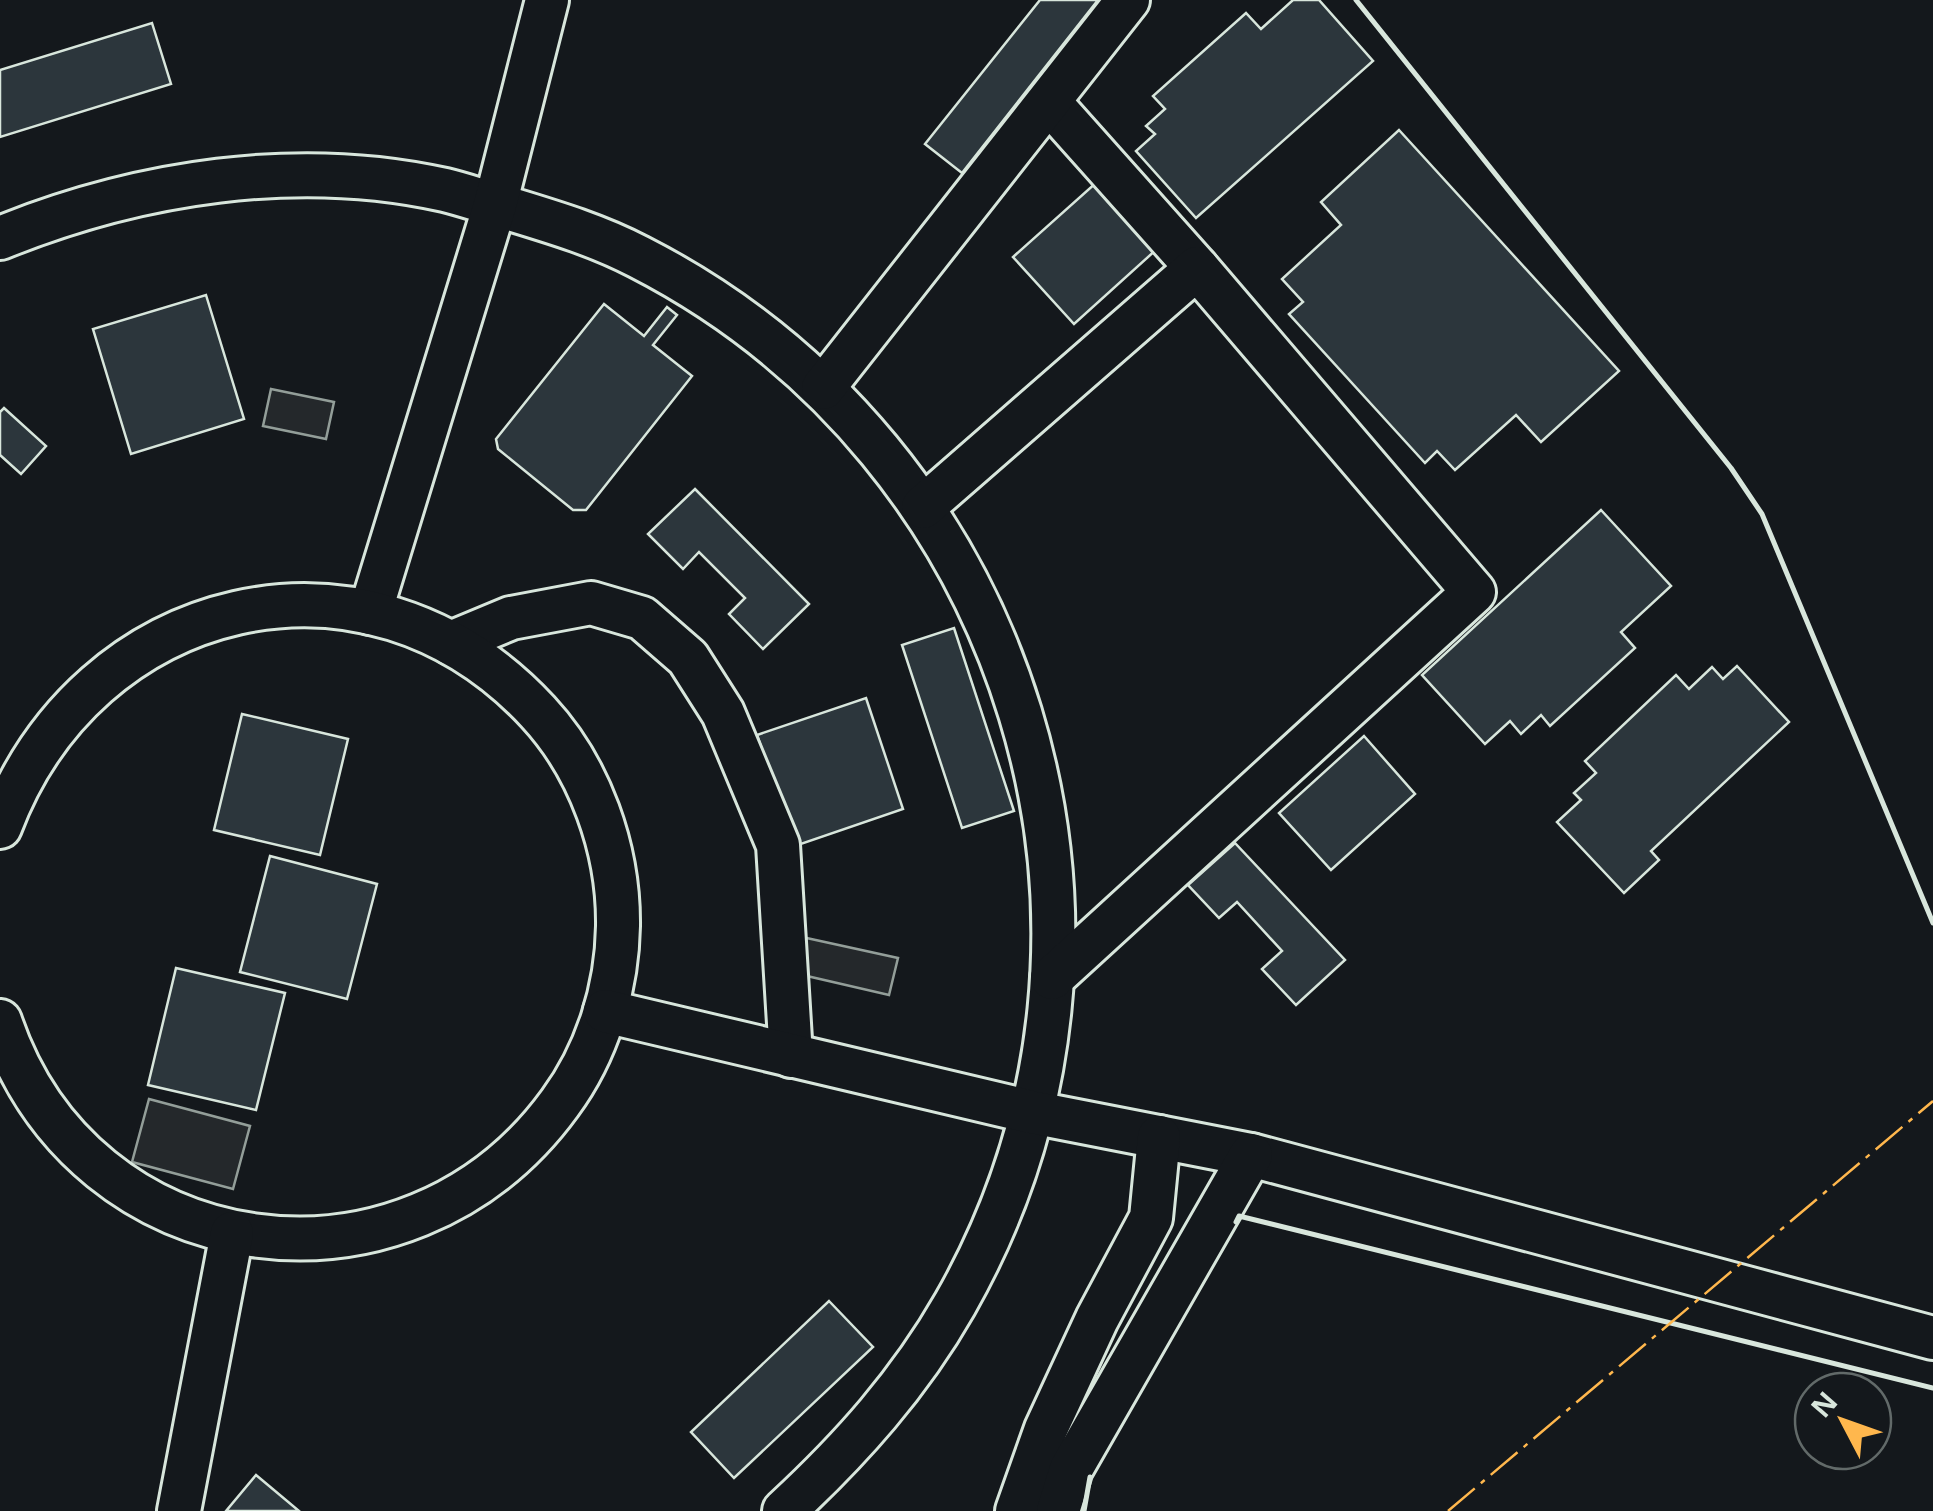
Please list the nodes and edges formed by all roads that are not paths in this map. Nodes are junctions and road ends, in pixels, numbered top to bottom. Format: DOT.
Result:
graph roads {
  1 [pos="547,0"];
  2 [pos="1128,0"];
  3 [pos="1049,102"];
  4 [pos="495,205"];
  5 [pos="0,238"];
  6 [pos="1197,268"];
  7 [pos="822,388"];
  8 [pos="923,507"];
  9 [pos="370,613"];
  10 [pos="451,642"];
  11 [pos="0,827"];
  12 [pos="1052,978"];
  13 [pos="605,1012"];
  14 [pos="0,1021"];
  15 [pos="791,1056"];
  16 [pos="1031,1112"];
  17 [pos="1158,1137"];
  18 [pos="1251,1154"];
  19 [pos="232,1233"];
  20 [pos="1933,1338"];
  21 [pos="178,1511"];
  22 [pos="784,1511"];
  23 [pos="1016,1511"];
  24 [pos="1058,1511"];
  1 -- 4 [label="street"];
  2 -- 3 [label="street"];
  3 -- 6 [label="street"];
  3 -- 7 [label="street"];
  4 -- 5 [label="street"];
  4 -- 7 [label="street"];
  4 -- 9 [label="street"];
  6 -- 8 [label="street"];
  6 -- 12 [label="street"];
  7 -- 8 [label="street"];
  8 -- 12 [label="street"];
  9 -- 10 [label="street"];
  9 -- 11 [label="street"];
  10 -- 13 [label="street"];
  10 -- 15 [label="street"];
  12 -- 16 [label="street"];
  13 -- 15 [label="street"];
  13 -- 19 [label="street"];
  14 -- 19 [label="street"];
  15 -- 16 [label="street"];
  16 -- 17 [label="street"];
  16 -- 22 [label="street"];
  17 -- 18 [label="street"];
  17 -- 23 [label="street"];
  18 -- 20 [label="street"];
  18 -- 24 [label="street"];
  19 -- 21 [label="street"];
}
